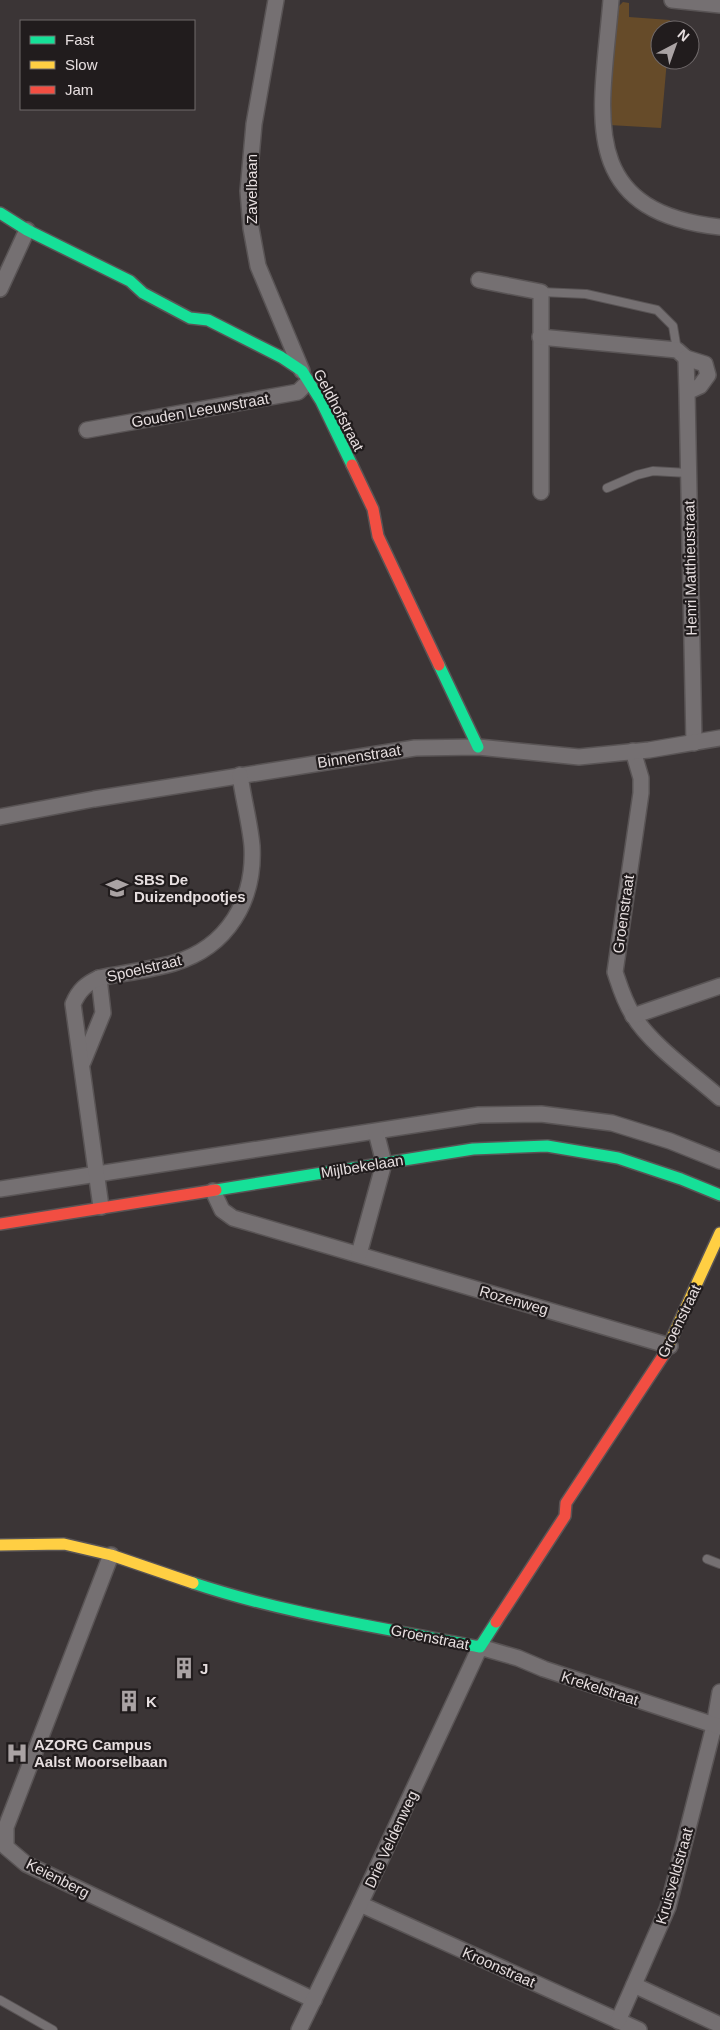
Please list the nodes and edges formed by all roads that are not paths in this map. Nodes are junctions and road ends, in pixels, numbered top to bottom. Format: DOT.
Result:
graph roads {
  1 [pos="276,0"];
  2 [pos="611,0"];
  3 [pos="672,0"];
  4 [pos="720,4"];
  5 [pos="0,213"];
  6 [pos="720,227"];
  7 [pos="27,230"];
  8 [pos="479,280"];
  9 [pos="0,289"];
  10 [pos="541,292"];
  11 [pos="540,337"];
  12 [pos="681,354"];
  13 [pos="305,376"];
  14 [pos="687,392"];
  15 [pos="87,430"];
  16 [pos="688,473"];
  17 [pos="607,488"];
  18 [pos="541,492"];
  19 [pos="720,738"];
  20 [pos="694,743"];
  21 [pos="478,747"];
  22 [pos="633,751"];
  23 [pos="240,775"];
  24 [pos="0,817"];
  25 [pos="99,978"];
  26 [pos="720,986"];
  27 [pos="634,1016"];
  28 [pos="82,1064"];
  29 [pos="720,1098"];
  30 [pos="376,1132"];
  31 [pos="720,1161"];
  32 [pos="384,1163"];
  33 [pos="95,1174"];
  34 [pos="0,1189"];
  35 [pos="213,1191"];
  36 [pos="720,1195"];
  37 [pos="101,1207"];
  38 [pos="0,1224"];
  39 [pos="720,1233"];
  40 [pos="358,1254"];
  41 [pos="670,1346"];
  42 [pos="0,1545"];
  43 [pos="111,1555"];
  44 [pos="707,1560"];
  45 [pos="720,1564"];
  46 [pos="480,1646"];
  47 [pos="720,1692"];
  48 [pos="717,1726"];
  49 [pos="3,1848"];
  50 [pos="360,1904"];
  51 [pos="634,1985"];
  52 [pos="0,2000"];
  53 [pos="314,2000"];
  54 [pos="618,2020"];
  55 [pos="720,2025"];
  56 [pos="53,2030"];
  57 [pos="299,2030"];
  58 [pos="639,2030"];
  1 -- 13 [label="street, Zavelbaan"];
  2 -- 6 [label="street"];
  3 -- 4 [label="street"];
  5 -- 7 [label="street, Geldhofstraat"];
  7 -- 9 [label="street"];
  7 -- 13 [label="street, Geldhofstraat"];
  8 -- 10 [label="street"];
  10 -- 11 [label="street"];
  10 -- 12 [label="lane"];
  11 -- 12 [label="street"];
  11 -- 18 [label="street"];
  12 -- 14 [label="street, Henri Matthieustraat"];
  12 -- 14 [label="street"];
  13 -- 15 [label="street, Gouden Leeuwstraat"];
  13 -- 21 [label="street, Geldhofstraat"];
  14 -- 16 [label="street, Henri Matthieustraat"];
  16 -- 17 [label="lane"];
  16 -- 20 [label="street, Henri Matthieustraat"];
  19 -- 20 [label="street, Binnenstraat"];
  20 -- 22 [label="street, Binnenstraat"];
  21 -- 22 [label="street, Binnenstraat"];
  21 -- 23 [label="street, Binnenstraat"];
  22 -- 27 [label="street, Groenstraat"];
  23 -- 24 [label="street, Binnenstraat"];
  23 -- 25 [label="street, Spoelstraat"];
  25 -- 28 [label="street, Spoelstraat"];
  25 -- 28 [label="street, Spoelstraat"];
  26 -- 27 [label="street"];
  27 -- 29 [label="street, Groenstraat"];
  28 -- 33 [label="street, Spoelstraat"];
  30 -- 31 [label="street, Mijlbekelaan"];
  30 -- 32 [label="street"];
  30 -- 33 [label="street, Mijlbekelaan"];
  32 -- 35 [label="street, Mijlbekelaan"];
  32 -- 36 [label="street, Mijlbekelaan"];
  32 -- 40 [label="street"];
  33 -- 34 [label="street, Mijlbekelaan"];
  33 -- 37 [label="street, Spoelstraat"];
  35 -- 37 [label="street, Mijlbekelaan"];
  35 -- 40 [label="street, Rozenweg"];
  37 -- 38 [label="street, Mijlbekelaan"];
  39 -- 41 [label="street, Groenstraat"];
  40 -- 41 [label="street, Rozenweg"];
  41 -- 46 [label="street, Groenstraat"];
  42 -- 43 [label="street, Groenstraat"];
  43 -- 46 [label="street, Groenstraat"];
  43 -- 49 [label="street, Keienberg"];
  44 -- 45 [label="lane"];
  46 -- 48 [label="street, Krekelstraat"];
  46 -- 50 [label="street, Drie Veldenweg"];
  47 -- 48 [label="street, Kruisveldstraat"];
  48 -- 51 [label="street, Kruisveldstraat"];
  49 -- 53 [label="street, Keienberg"];
  50 -- 53 [label="street, Drie Veldenweg"];
  50 -- 54 [label="street, Kroonstraat"];
  51 -- 54 [label="street, Kruisveldstraat"];
  51 -- 55 [label="street"];
  52 -- 56 [label="lane"];
  53 -- 57 [label="street, Drie Veldenweg"];
  54 -- 58 [label="street, Kroonstraat"];
}
